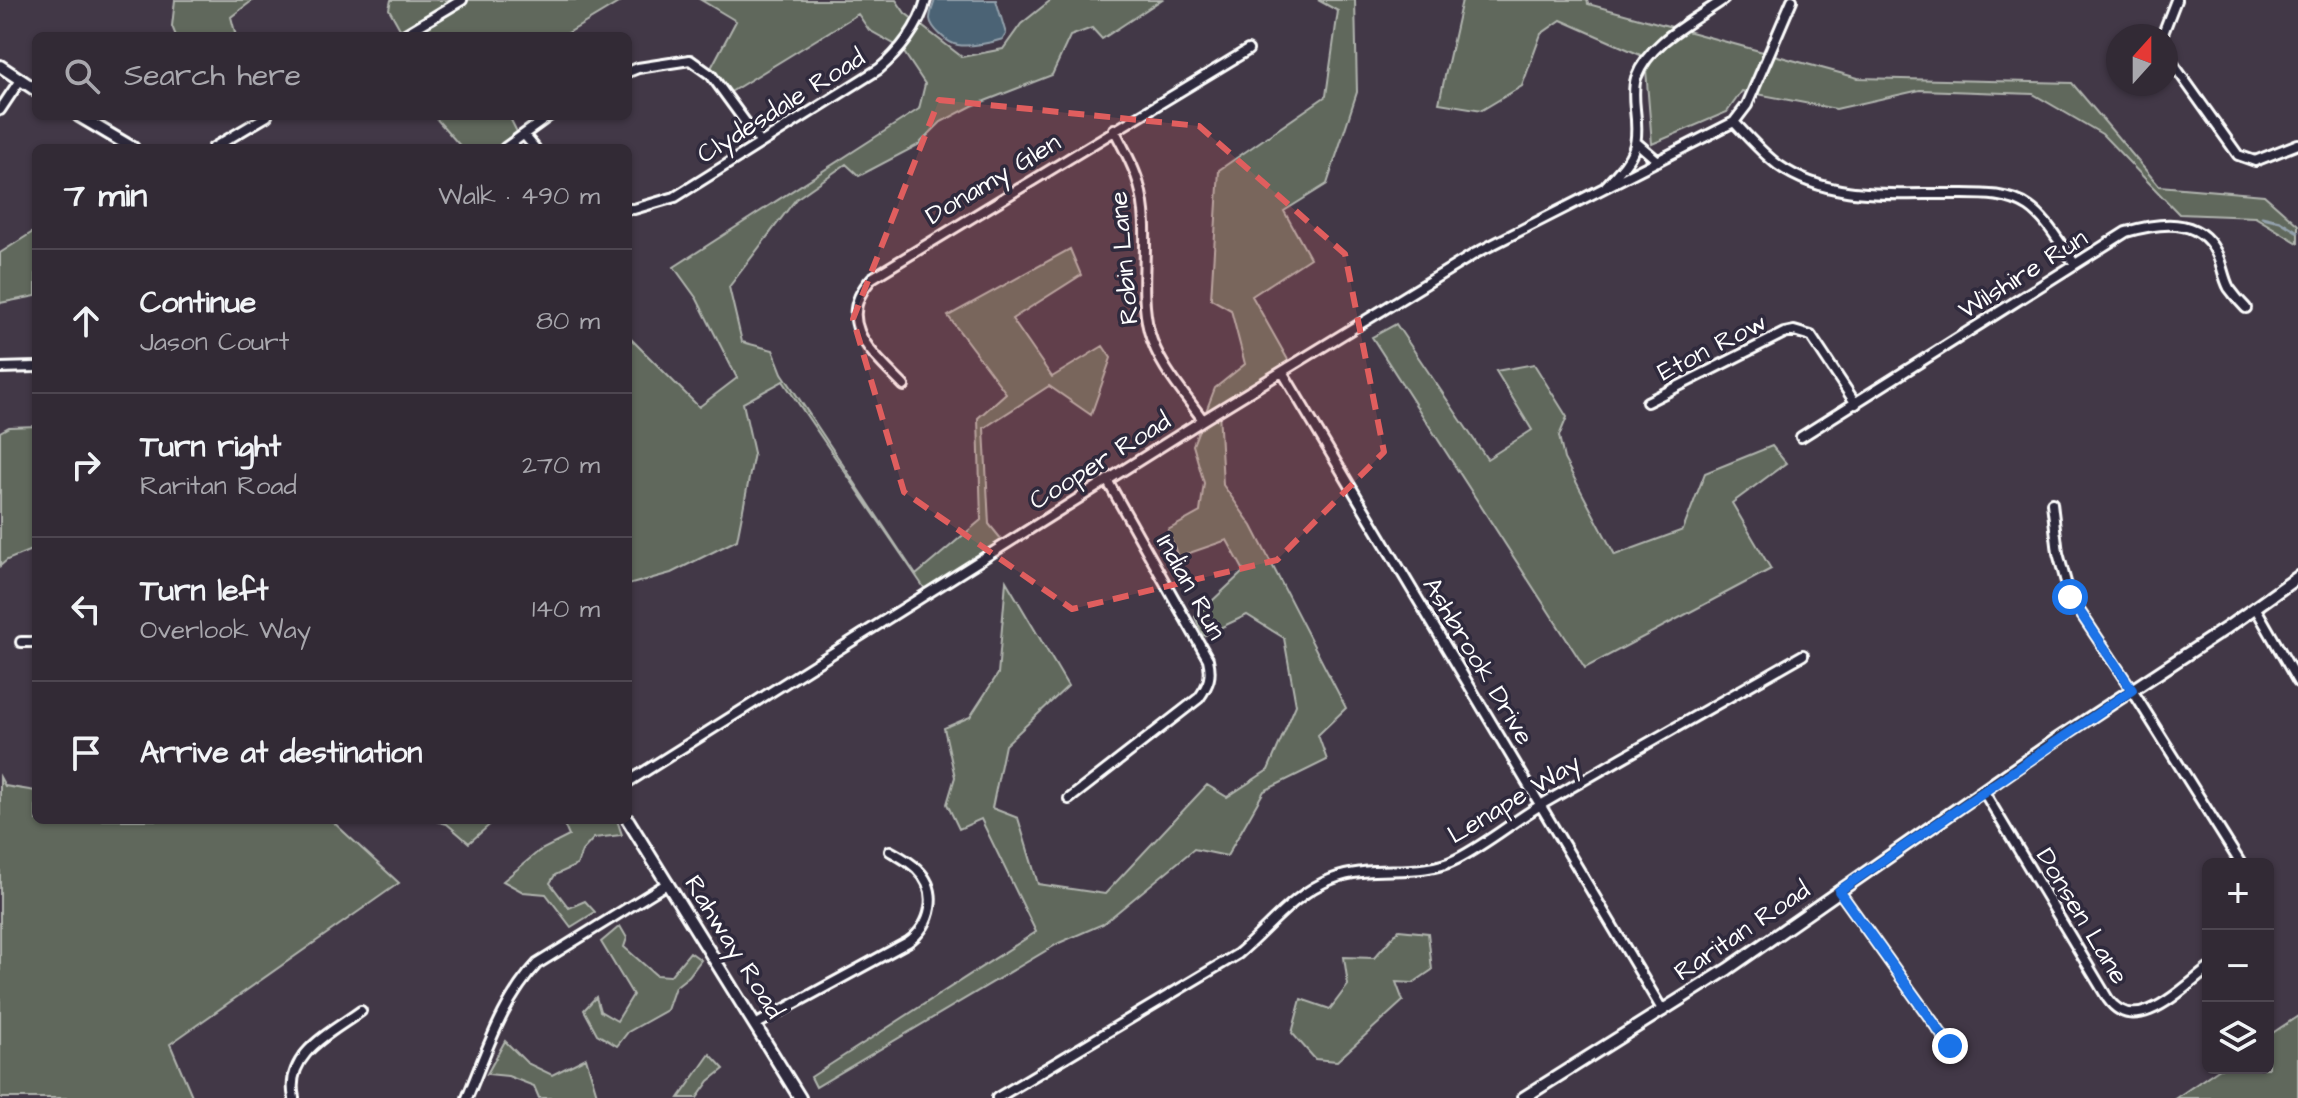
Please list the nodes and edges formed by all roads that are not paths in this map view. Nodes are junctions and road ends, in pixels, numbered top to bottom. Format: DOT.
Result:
graph roads {
  1 [pos="462,0"];
  2 [pos="926,0"];
  3 [pos="1723,0"];
  4 [pos="1792,0"];
  5 [pos="2176,0"];
  6 [pos="2167,24"];
  7 [pos="409,32"];
  8 [pos="1248,50"];
  9 [pos="0,66"];
  10 [pos="632,70"];
  11 [pos="2178,71"];
  12 [pos="20,80"];
  13 [pos="32,88"];
  14 [pos="0,110"];
  15 [pos="86,120"];
  16 [pos="260,120"];
  17 [pos="544,120"];
  18 [pos="1734,122"];
  19 [pos="1114,129"];
  20 [pos="524,135"];
  21 [pos="760,142"];
  22 [pos="1637,143"];
  23 [pos="126,144"];
  24 [pos="220,144"];
  25 [pos="511,144"];
  26 [pos="532,144"];
  27 [pos="2298,144"];
  28 [pos="1658,161"];
  29 [pos="1602,190"];
  30 [pos="632,209"];
  31 [pos="2075,264"];
  32 [pos="2246,308"];
  33 [pos="32,367"];
  34 [pos="0,368"];
  35 [pos="1283,373"];
  36 [pos="904,386"];
  37 [pos="1647,402"];
  38 [pos="1856,404"];
  39 [pos="1203,420"];
  40 [pos="1801,437"];
  41 [pos="1107,480"];
  42 [pos="2052,503"];
  43 [pos="2298,577"];
  44 [pos="2255,607"];
  45 [pos="21,642"];
  46 [pos="32,642"];
  47 [pos="1803,655"];
  48 [pos="2298,682"];
  49 [pos="2132,690"];
  50 [pos="632,779"];
  51 [pos="1984,792"];
  52 [pos="1069,799"];
  53 [pos="1540,805"];
  54 [pos="631,824"];
  55 [pos="890,851"];
  56 [pos="2237,858"];
  57 [pos="668,883"];
  58 [pos="1839,891"];
  59 [pos="2202,973"];
  60 [pos="361,1011"];
  61 [pos="1663,1011"];
  62 [pos="757,1024"];
  63 [pos="1950,1046"];
  64 [pos="294,1098"];
  65 [pos="467,1098"];
  66 [pos="800,1098"];
  67 [pos="997,1098"];
  68 [pos="1523,1098"];
  1 -- 7 [label="street"];
  2 -- 21 [label="street, Clydesdale Road"];
  3 -- 22 [label="street"];
  4 -- 18 [label="street"];
  5 -- 6 [label="street"];
  8 -- 19 [label="street, Donamy Glen"];
  9 -- 12 [label="street"];
  10 -- 21 [label="street"];
  11 -- 27 [label="street"];
  12 -- 13 [label="street"];
  12 -- 14 [label="street"];
  15 -- 23 [label="street"];
  16 -- 24 [label="street"];
  17 -- 20 [label="street"];
  18 -- 28 [label="street, Cooper Road"];
  18 -- 31 [label="street"];
  19 -- 36 [label="street, Donamy Glen"];
  19 -- 39 [label="street, Robin Lane"];
  20 -- 25 [label="street"];
  20 -- 26 [label="street"];
  21 -- 30 [label="street, Clydesdale Road"];
  22 -- 28 [label="street"];
  22 -- 29 [label="street, Cooper Road"];
  28 -- 29 [label="street, Cooper Road"];
  29 -- 35 [label="street, Cooper Road"];
  31 -- 32 [label="street, Wilshire Run"];
  31 -- 38 [label="street, Wilshire Run"];
  33 -- 34 [label="street"];
  35 -- 39 [label="street, Cooper Road"];
  35 -- 53 [label="street, Ashbrook Drive"];
  37 -- 38 [label="street, Eton Row"];
  38 -- 40 [label="street, Wilshire Run"];
  39 -- 41 [label="street, Cooper Road"];
  41 -- 50 [label="street, Cooper Road"];
  41 -- 52 [label="street, Indian Run"];
  42 -- 49 [label="street"];
  43 -- 44 [label="street, Raritan Road"];
  44 -- 48 [label="street"];
  44 -- 49 [label="street, Raritan Road"];
  45 -- 46 [label="street"];
  47 -- 53 [label="street, Lenape Way"];
  49 -- 51 [label="street, Raritan Road"];
  49 -- 56 [label="street"];
  51 -- 58 [label="street, Raritan Road"];
  51 -- 59 [label="street, Donsen Lane"];
  53 -- 61 [label="street, Ashbrook Drive"];
  53 -- 67 [label="street, Lenape Way"];
  54 -- 57 [label="street, Rahway Road"];
  55 -- 62 [label="street"];
  57 -- 62 [label="street, Rahway Road"];
  57 -- 65 [label="street"];
  58 -- 61 [label="street, Raritan Road"];
  58 -- 63 [label="street"];
  60 -- 64 [label="street"];
  61 -- 68 [label="street, Raritan Road"];
  62 -- 66 [label="street, Rahway Road"];
}
